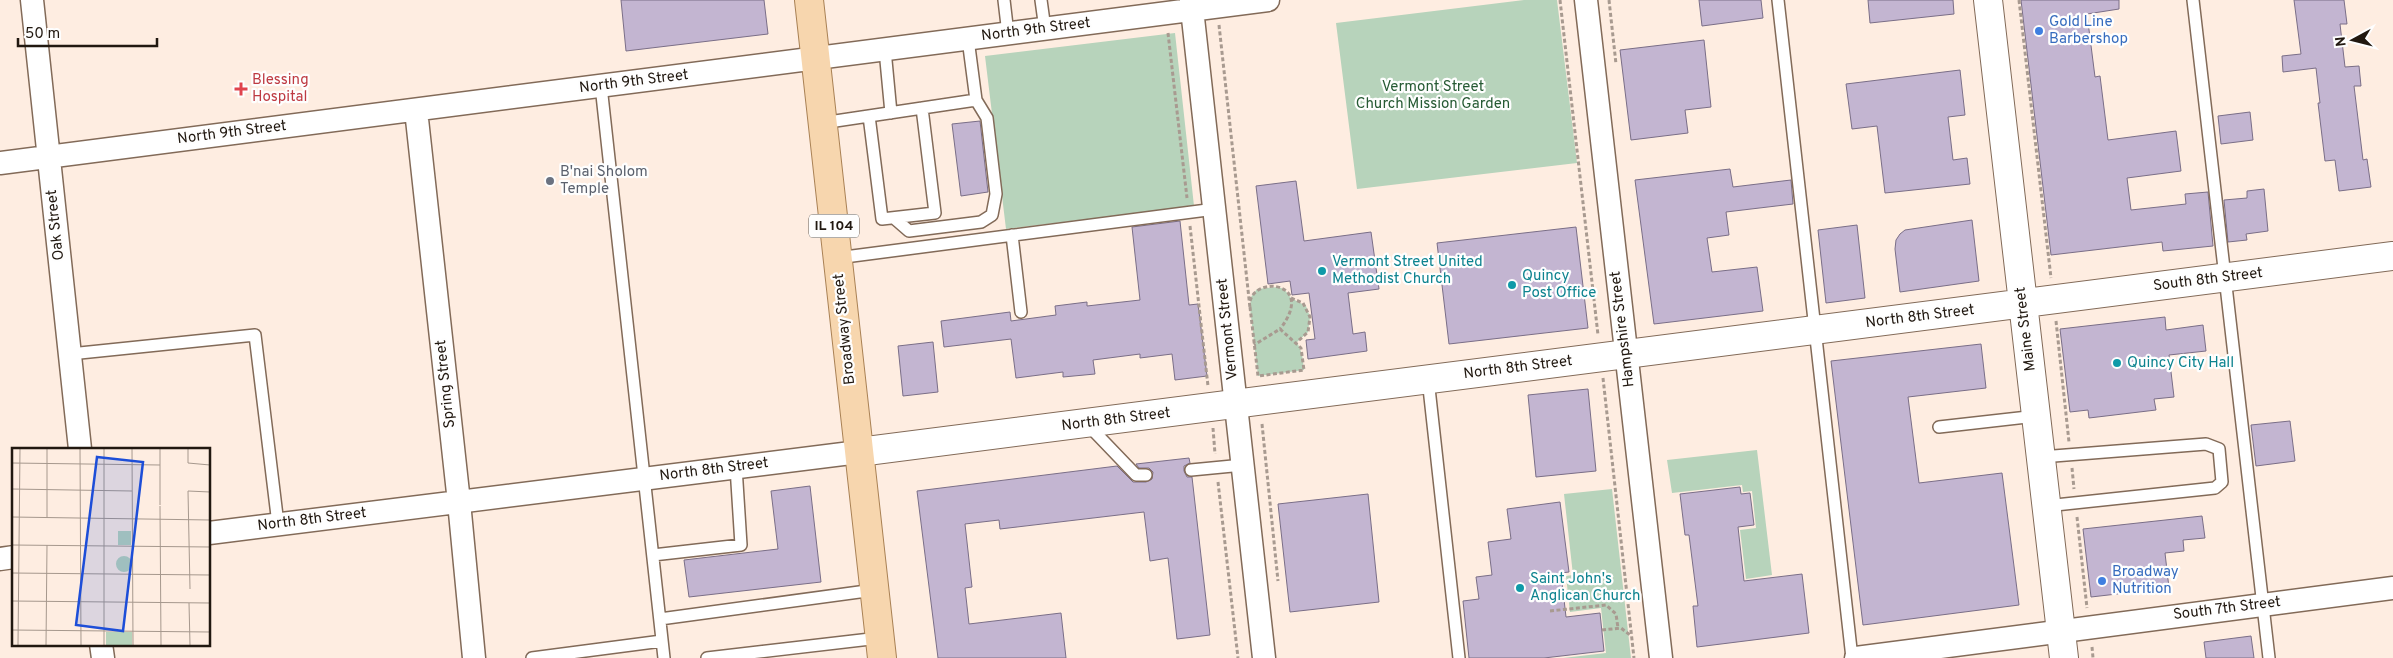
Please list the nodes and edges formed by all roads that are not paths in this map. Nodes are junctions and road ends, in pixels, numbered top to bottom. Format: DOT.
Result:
graph roads {
  1 [pos="32,0"];
  2 [pos="809,0"];
  3 [pos="1004,0"];
  4 [pos="1041,0"];
  5 [pos="1268,0"];
  6 [pos="1586,0"];
  7 [pos="1778,0"];
  8 [pos="1988,0"];
  9 [pos="2193,0"];
  10 [pos="1192,5"];
  11 [pos="1045,29"];
  12 [pos="1008,34"];
  13 [pos="968,39"];
  14 [pos="885,50"];
  15 [pos="815,59"];
  16 [pos="601,86"];
  17 [pos="976,100"];
  18 [pos="922,108"];
  19 [pos="416,110"];
  20 [pos="891,113"];
  21 [pos="869,116"];
  22 [pos="822,123"];
  23 [pos="49,157"];
  24 [pos="0,163"];
  25 [pos="1215,209"];
  26 [pos="894,218"];
  27 [pos="1012,236"];
  28 [pos="2393,256"];
  29 [pos="837,258"];
  30 [pos="2225,277"];
  31 [pos="2023,303"];
  32 [pos="1021,312"];
  33 [pos="1817,330"];
  34 [pos="70,354"];
  35 [pos="1613,356"];
  36 [pos="1428,379"];
  37 [pos="1241,397"];
  38 [pos="2036,416"];
  39 [pos="1087,423"];
  40 [pos="1939,427"];
  41 [pos="80,448"];
  42 [pos="859,452"];
  43 [pos="2041,457"];
  44 [pos="1243,465"];
  45 [pos="736,467"];
  46 [pos="1191,470"];
  47 [pos="1146,475"];
  48 [pos="644,478"];
  49 [pos="460,502"];
  50 [pos="2046,506"];
  51 [pos="278,524"];
  52 [pos="210,533"];
  53 [pos="653,555"];
  54 [pos="2393,588"];
  55 [pos="874,590"];
  56 [pos="2263,604"];
  57 [pos="660,619"];
  58 [pos="2061,630"];
  59 [pos="662,641"];
  60 [pos="881,648"];
  61 [pos="474,658"];
  62 [pos="532,658"];
  63 [pos="664,658"];
  64 [pos="707,658"];
  65 [pos="1264,658"];
  66 [pos="1459,658"];
  67 [pos="1661,658"];
  68 [pos="1852,658"];
  69 [pos="1856,658"];
  70 [pos="2064,658"];
  71 [pos="2269,658"];
  1 -- 23 [label="street, Oak Street"];
  2 -- 15 [label="main road, Broadway Street / IL 104"];
  3 -- 12 [label="lane"];
  4 -- 11 [label="lane"];
  5 -- 10 [label="street, North 9th Street"];
  6 -- 35 [label="street, Hampshire Street"];
  7 -- 33 [label="lane"];
  8 -- 31 [label="street, Maine Street"];
  9 -- 30 [label="lane"];
  10 -- 11 [label="street, North 9th Street"];
  10 -- 25 [label="street, Vermont Street"];
  11 -- 12 [label="street, North 9th Street"];
  12 -- 13 [label="street, North 9th Street"];
  13 -- 14 [label="street, North 9th Street"];
  13 -- 17 [label="lane"];
  14 -- 15 [label="street, North 9th Street"];
  14 -- 20 [label="lane"];
  15 -- 16 [label="street, North 9th Street"];
  15 -- 22 [label="main road, Broadway Street / IL 104"];
  16 -- 19 [label="street, North 9th Street"];
  16 -- 48 [label="lane"];
  17 -- 18 [label="lane"];
  17 -- 26 [label="lane"];
  18 -- 20 [label="lane"];
  18 -- 26 [label="lane"];
  19 -- 23 [label="street, North 9th Street"];
  19 -- 49 [label="street, Spring Street"];
  20 -- 21 [label="lane"];
  21 -- 22 [label="lane"];
  21 -- 26 [label="lane"];
  22 -- 29 [label="main road, Broadway Street / IL 104"];
  23 -- 24 [label="street, North 9th Street"];
  23 -- 34 [label="street, Oak Street"];
  25 -- 27 [label="lane"];
  25 -- 37 [label="street, Vermont Street"];
  27 -- 29 [label="lane"];
  27 -- 32 [label="lane"];
  28 -- 30 [label="street, South 8th Street"];
  29 -- 42 [label="main road, Broadway Street / IL 104"];
  30 -- 31 [label="street, South 8th Street"];
  30 -- 56 [label="lane"];
  31 -- 33 [label="street, North 8th Street"];
  31 -- 38 [label="street, Maine Street"];
  33 -- 35 [label="street, North 8th Street"];
  33 -- 68 [label="lane"];
  34 -- 41 [label="street, Oak Street"];
  34 -- 51 [label="lane"];
  35 -- 36 [label="street, North 8th Street"];
  35 -- 67 [label="street, Hampshire Street"];
  36 -- 37 [label="street, North 8th Street"];
  36 -- 66 [label="lane"];
  37 -- 39 [label="street, North 8th Street"];
  37 -- 44 [label="street, Vermont Street"];
  38 -- 40 [label="lane"];
  38 -- 43 [label="street, Maine Street"];
  39 -- 42 [label="street, North 8th Street"];
  39 -- 47 [label="lane"];
  42 -- 45 [label="street, North 8th Street"];
  42 -- 55 [label="main road, Broadway Street / IL 104"];
  43 -- 50 [label="street, Maine Street"];
  43 -- 50 [label="lane"];
  44 -- 46 [label="lane"];
  44 -- 65 [label="street, Vermont Street"];
  45 -- 48 [label="street, North 8th Street"];
  45 -- 53 [label="lane"];
  48 -- 49 [label="street, North 8th Street"];
  48 -- 53 [label="lane"];
  49 -- 51 [label="street, North 8th Street"];
  49 -- 61 [label="street, Spring Street"];
  50 -- 58 [label="street, Maine Street"];
  51 -- 52 [label="street, North 8th Street"];
  53 -- 57 [label="lane"];
  54 -- 56 [label="street, South 7th Street"];
  55 -- 57 [label="lane"];
  55 -- 60 [label="main road, Broadway Street / IL 104"];
  56 -- 58 [label="street, South 7th Street"];
  56 -- 71 [label="lane"];
  57 -- 59 [label="lane"];
  58 -- 69 [label="street, South 7th Street"];
  58 -- 70 [label="street, Maine Street"];
  59 -- 62 [label="lane"];
  59 -- 63 [label="lane"];
  60 -- 64 [label="lane"];
}
